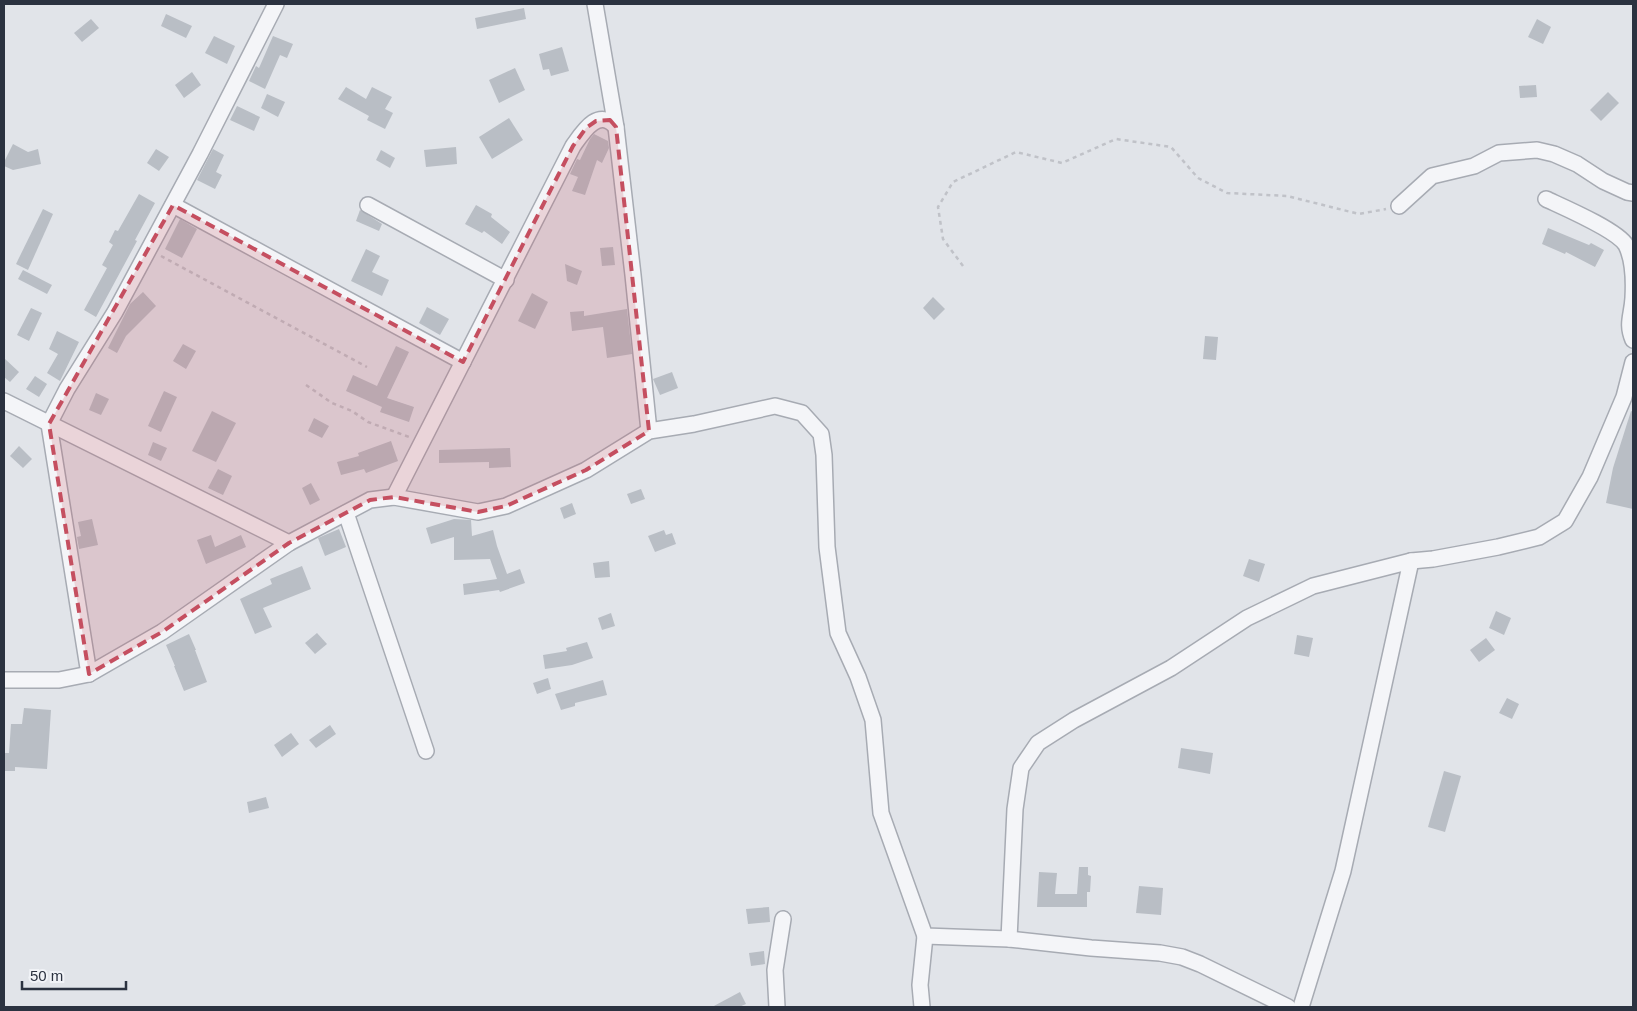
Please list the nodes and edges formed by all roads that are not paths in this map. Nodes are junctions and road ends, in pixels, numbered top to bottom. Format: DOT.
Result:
graph roads {
  1 [pos="276,4"];
  2 [pos="595,4"];
  3 [pos="616,127"];
  4 [pos="1633,193"];
  5 [pos="1546,198"];
  6 [pos="173,205"];
  7 [pos="368,205"];
  8 [pos="1399,206"];
  9 [pos="506,280"];
  10 [pos="1633,340"];
  11 [pos="462,362"];
  12 [pos="1633,362"];
  13 [pos="4,401"];
  14 [pos="49,424"];
  15 [pos="649,431"];
  16 [pos="394,497"];
  17 [pos="346,514"];
  18 [pos="289,543"];
  19 [pos="1411,561"];
  20 [pos="89,674"];
  21 [pos="4,680"];
  22 [pos="426,751"];
  23 [pos="783,919"];
  24 [pos="925,936"];
  25 [pos="1009,939"];
  26 [pos="777,1007"];
  27 [pos="922,1007"];
  28 [pos="1288,1007"];
  29 [pos="1301,1007"];
  1 -- 6 [label="street"];
  2 -- 3 [label="street"];
  3 -- 9 [label="street"];
  3 -- 15 [label="street"];
  4 -- 8 [label="street"];
  5 -- 10 [label="street"];
  6 -- 11 [label="street"];
  6 -- 14 [label="street"];
  7 -- 9 [label="street"];
  9 -- 11 [label="street"];
  11 -- 16 [label="street"];
  12 -- 19 [label="street"];
  13 -- 14 [label="street"];
  14 -- 18 [label="street"];
  14 -- 20 [label="street"];
  15 -- 16 [label="street"];
  15 -- 24 [label="street"];
  16 -- 17 [label="street"];
  17 -- 18 [label="street"];
  17 -- 22 [label="street"];
  18 -- 20 [label="street"];
  19 -- 25 [label="street"];
  19 -- 29 [label="street"];
  20 -- 21 [label="street"];
  23 -- 26 [label="street"];
  24 -- 25 [label="street"];
  24 -- 27 [label="street"];
  25 -- 28 [label="street"];
}
